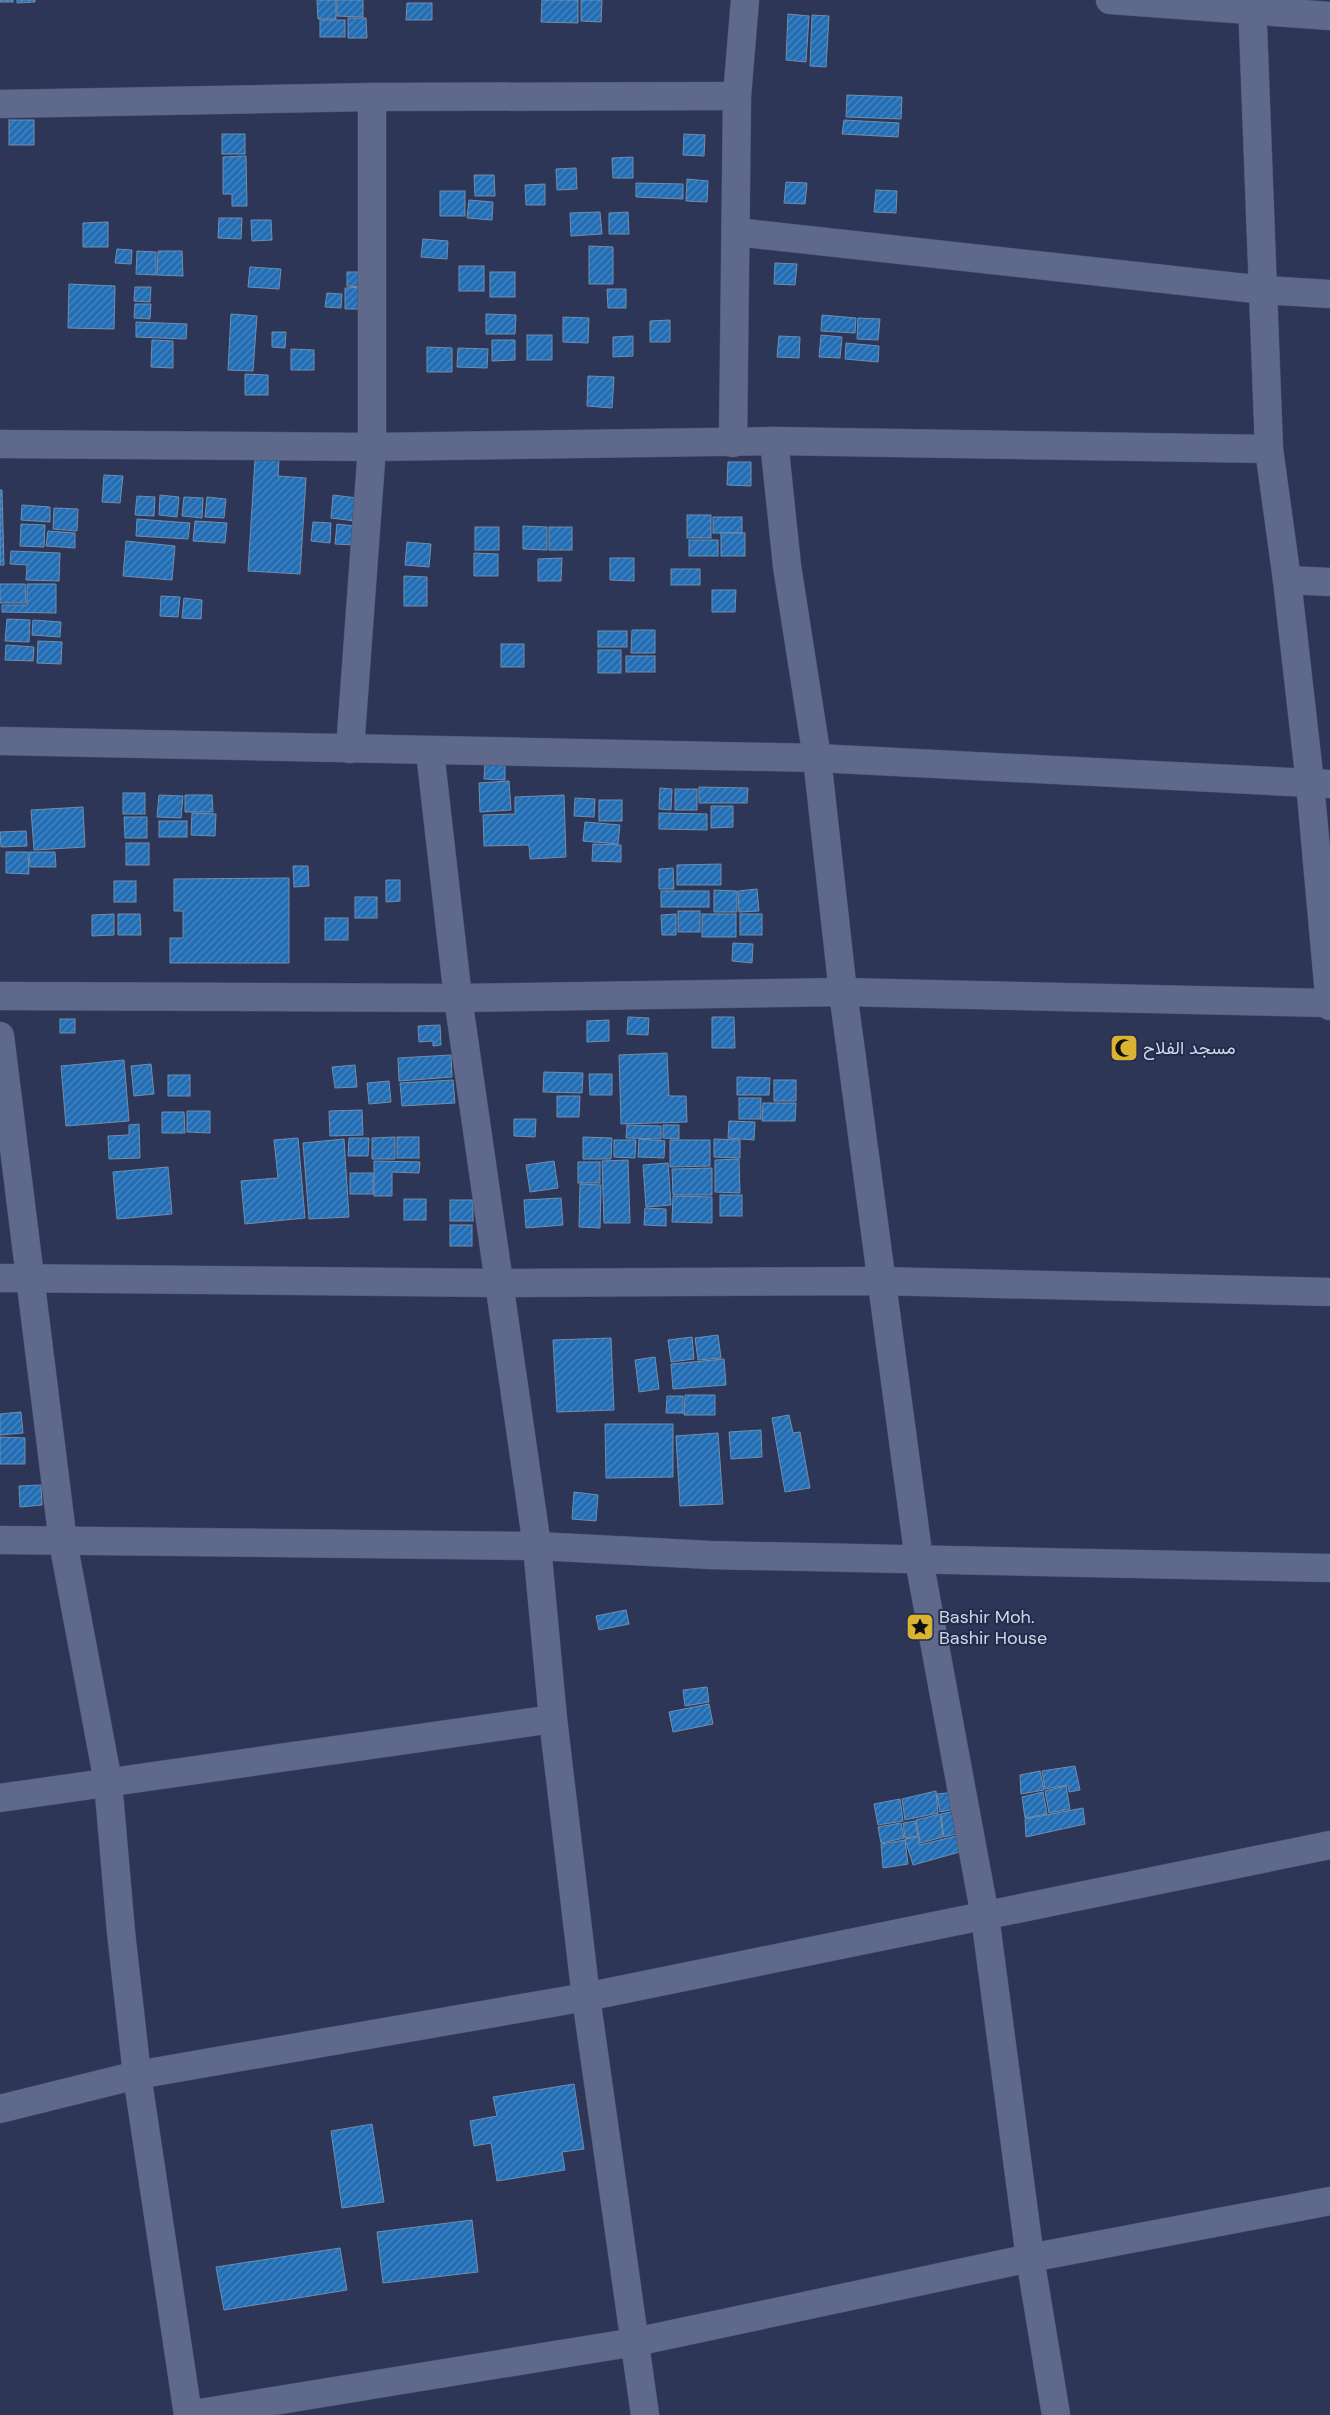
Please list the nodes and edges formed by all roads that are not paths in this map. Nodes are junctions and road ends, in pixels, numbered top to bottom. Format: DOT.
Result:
graph roads {
  1 [pos="745,0"];
  2 [pos="1110,0"];
  3 [pos="1253,6"];
  4 [pos="1330,16"];
  5 [pos="737,96"];
  6 [pos="372,97"];
  7 [pos="0,104"];
  8 [pos="736,232"];
  9 [pos="1264,290"];
  10 [pos="1330,294"];
  11 [pos="774,441"];
  12 [pos="733,443"];
  13 [pos="0,444"];
  14 [pos="372,447"];
  15 [pos="1269,449"];
  16 [pos="1287,580"];
  17 [pos="1330,582"];
  18 [pos="0,741"];
  19 [pos="350,749"];
  20 [pos="430,752"];
  21 [pos="817,758"];
  22 [pos="1320,784"];
  23 [pos="843,992"];
  24 [pos="0,996"];
  25 [pos="458,998"];
  26 [pos="1330,1004"];
  27 [pos="0,1036"];
  28 [pos="0,1278"];
  29 [pos="31,1278"];
  30 [pos="880,1281"];
  31 [pos="498,1283"];
  32 [pos="1330,1292"];
  33 [pos="0,1540"];
  34 [pos="63,1542"];
  35 [pos="537,1546"];
  36 [pos="919,1560"];
  37 [pos="1330,1568"];
  38 [pos="553,1720"];
  39 [pos="108,1782"];
  40 [pos="0,1798"];
  41 [pos="1330,1844"];
  42 [pos="985,1916"];
  43 [pos="586,1997"];
  44 [pos="138,2075"];
  45 [pos="0,2109"];
  46 [pos="1330,2201"];
  47 [pos="1030,2258"];
  48 [pos="635,2342"];
  49 [pos="188,2415"];
  50 [pos="645,2415"];
  51 [pos="1056,2415"];
  1 -- 5 [label="street"];
  2 -- 3 [label="street"];
  3 -- 4 [label="street"];
  3 -- 9 [label="street"];
  5 -- 6 [label="street"];
  5 -- 8 [label="street"];
  6 -- 7 [label="street"];
  6 -- 14 [label="street"];
  8 -- 9 [label="street"];
  8 -- 12 [label="street"];
  9 -- 10 [label="street"];
  9 -- 15 [label="street"];
  11 -- 12 [label="street"];
  11 -- 15 [label="street"];
  11 -- 21 [label="street"];
  12 -- 14 [label="street"];
  13 -- 14 [label="street"];
  14 -- 19 [label="street"];
  15 -- 16 [label="street"];
  16 -- 17 [label="street"];
  16 -- 22 [label="street"];
  18 -- 19 [label="street"];
  19 -- 20 [label="street"];
  20 -- 21 [label="street"];
  20 -- 25 [label="street"];
  21 -- 22 [label="street"];
  21 -- 23 [label="street"];
  22 -- 26 [label="street"];
  23 -- 25 [label="street"];
  23 -- 26 [label="street"];
  23 -- 30 [label="street"];
  24 -- 25 [label="street"];
  25 -- 31 [label="street"];
  27 -- 29 [label="street"];
  28 -- 29 [label="street"];
  29 -- 31 [label="street"];
  29 -- 34 [label="street"];
  30 -- 31 [label="street"];
  30 -- 32 [label="street"];
  30 -- 36 [label="street"];
  31 -- 35 [label="street"];
  33 -- 34 [label="street"];
  34 -- 35 [label="street"];
  34 -- 39 [label="street"];
  35 -- 36 [label="street"];
  35 -- 38 [label="street"];
  36 -- 37 [label="street"];
  36 -- 42 [label="street"];
  38 -- 39 [label="street"];
  38 -- 43 [label="street"];
  39 -- 40 [label="street"];
  39 -- 44 [label="street"];
  41 -- 42 [label="street"];
  42 -- 43 [label="street"];
  42 -- 47 [label="street"];
  43 -- 44 [label="street"];
  43 -- 48 [label="street"];
  44 -- 45 [label="street"];
  44 -- 49 [label="street"];
  46 -- 47 [label="street"];
  47 -- 48 [label="street"];
  47 -- 51 [label="street"];
  48 -- 49 [label="street"];
  48 -- 50 [label="street"];
}
